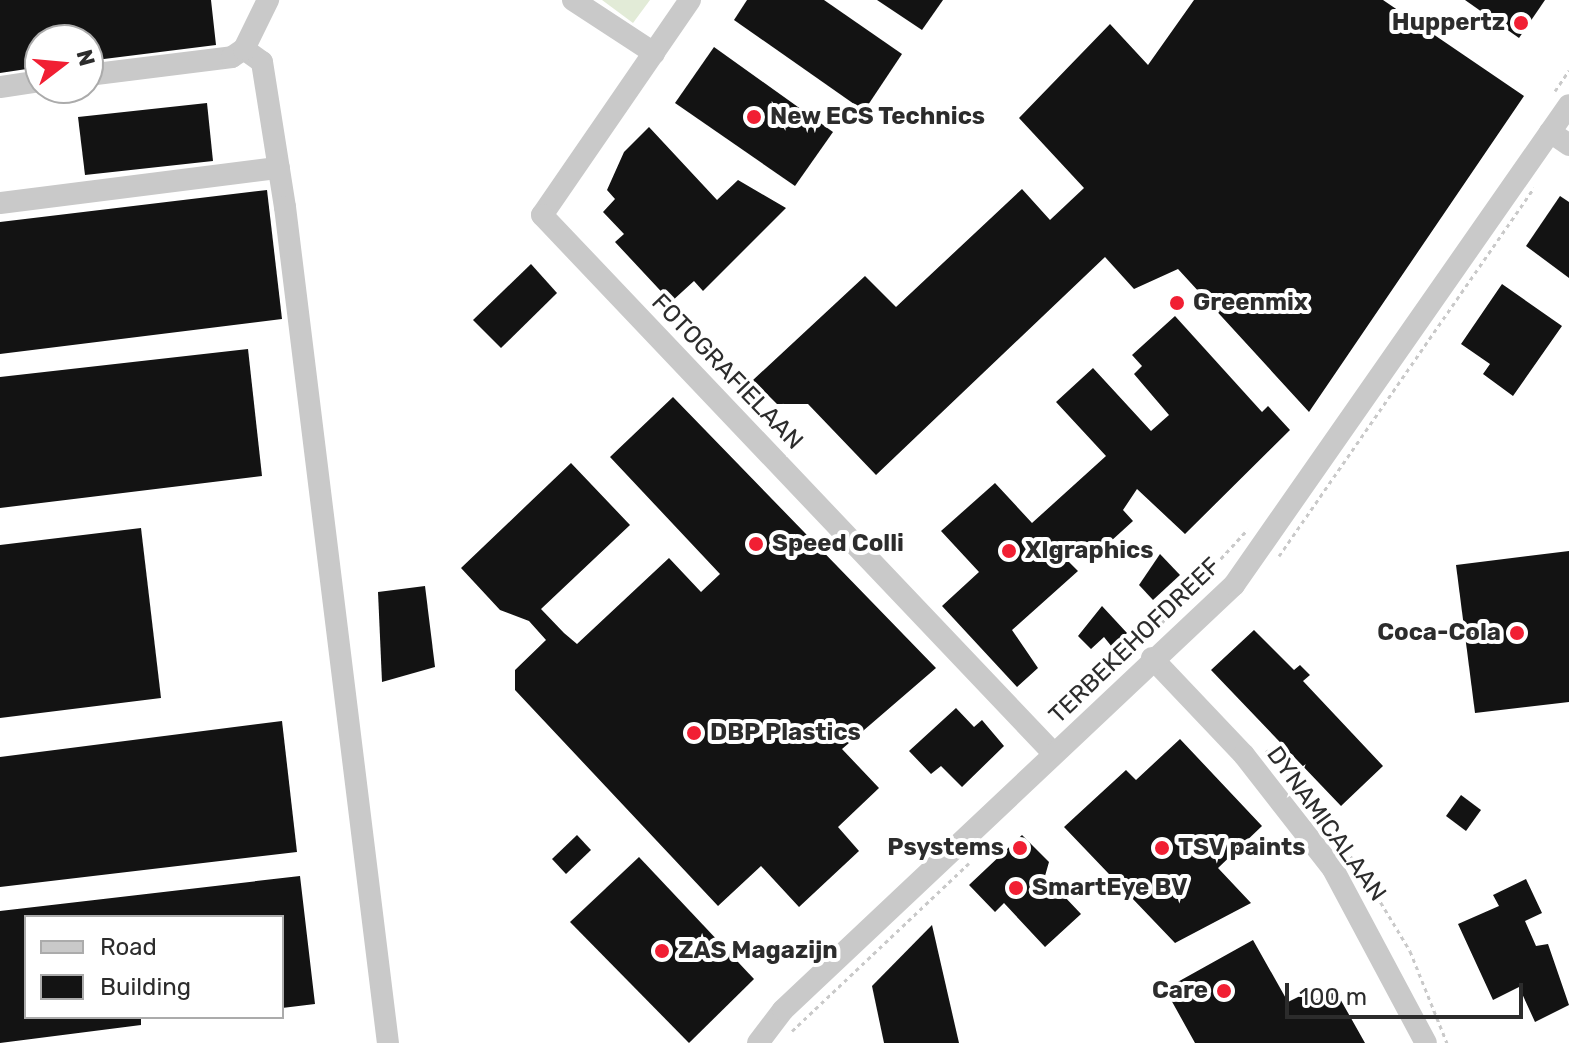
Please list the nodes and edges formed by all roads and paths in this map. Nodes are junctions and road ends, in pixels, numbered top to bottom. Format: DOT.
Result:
graph roads {
  1 [pos="268,0"];
  2 [pos="573,0"];
  3 [pos="690,0"];
  4 [pos="244,49"];
  5 [pos="654,53"];
  6 [pos="1569,70"];
  7 [pos="104,72"];
  8 [pos="24,83"];
  9 [pos="0,87"];
  10 [pos="1561,100"];
  11 [pos="1550,132"];
  12 [pos="1569,145"];
  13 [pos="279,168"];
  14 [pos="0,203"];
  15 [pos="1258,517"];
  16 [pos="1144,654"];
  17 [pos="1054,754"];
  18 [pos="388,1043"];
  19 [pos="758,1043"];
  20 [pos="1426,1043"];
  1 -- 4 [label="street"];
  2 -- 5 [label="street"];
  3 -- 5 [label="street, FOTOGRAFIELAAN"];
  4 -- 7 [label="street"];
  4 -- 13 [label="street"];
  5 -- 17 [label="street, FOTOGRAFIELAAN"];
  6 -- 10 [label="path"];
  8 -- 9 [label="street"];
  10 -- 11 [label="street, TERBEKEHOFDREEF"];
  11 -- 12 [label="street"];
  11 -- 16 [label="street, TERBEKEHOFDREEF"];
  13 -- 14 [label="street"];
  13 -- 18 [label="street"];
  15 -- 16 [label="path"];
  16 -- 17 [label="street, TERBEKEHOFDREEF"];
  16 -- 20 [label="street, DYNAMICALAAN"];
  17 -- 19 [label="street, TERBEKEHOFDREEF"];
}
